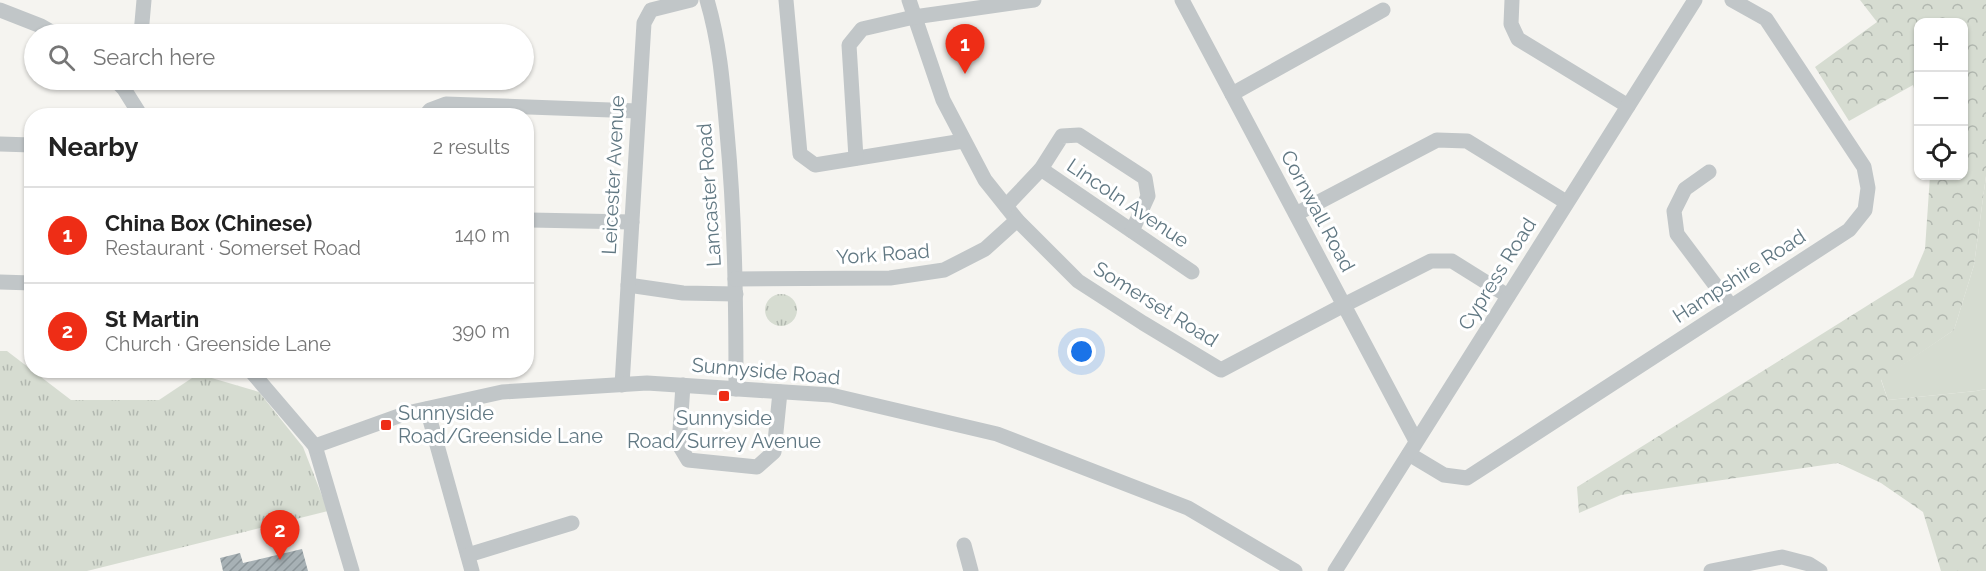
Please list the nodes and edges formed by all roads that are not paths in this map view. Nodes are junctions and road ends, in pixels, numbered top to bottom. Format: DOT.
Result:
graph roads {
  1 [pos="144,0"];
  2 [pos="691,0"];
  3 [pos="707,0"];
  4 [pos="786,0"];
  5 [pos="909,0"];
  6 [pos="1034,0"];
  7 [pos="1182,0"];
  8 [pos="1512,0"];
  9 [pos="1695,0"];
  10 [pos="1732,0"];
  11 [pos="0,10"];
  12 [pos="1383,10"];
  13 [pos="914,17"];
  14 [pos="35,24"];
  15 [pos="142,24"];
  16 [pos="127,90"];
  17 [pos="1232,94"];
  18 [pos="1628,106"];
  19 [pos="137,108"];
  20 [pos="435,108"];
  21 [pos="638,111"];
  22 [pos="963,141"];
  23 [pos="0,144"];
  24 [pos="24,145"];
  25 [pos="856,158"];
  26 [pos="1041,170"];
  27 [pos="1709,172"];
  28 [pos="1566,202"];
  29 [pos="1006,206"];
  30 [pos="1296,214"];
  31 [pos="534,220"];
  32 [pos="1017,220"];
  33 [pos="632,222"];
  34 [pos="1132,231"];
  35 [pos="1192,272"];
  36 [pos="0,282"];
  37 [pos="24,283"];
  38 [pos="628,285"];
  39 [pos="736,287"];
  40 [pos="1508,296"];
  41 [pos="1344,305"];
  42 [pos="1731,306"];
  43 [pos="257,378"];
  44 [pos="622,385"];
  45 [pos="683,386"];
  46 [pos="736,389"];
  47 [pos="780,392"];
  48 [pos="427,409"];
  49 [pos="315,446"];
  50 [pos="1413,447"];
  51 [pos="572,523"];
  52 [pos="964,545"];
  53 [pos="468,555"];
  54 [pos="1275,566"];
  55 [pos="1717,570"];
  56 [pos="352,571"];
  57 [pos="472,571"];
  58 [pos="971,571"];
  59 [pos="1295,571"];
  60 [pos="1335,571"];
  61 [pos="1820,571"];
  1 -- 15 [label="street"];
  2 -- 21 [label="street, Leicester Avenue"];
  3 -- 39 [label="street, Lancaster Road"];
  4 -- 25 [label="street"];
  5 -- 13 [label="street, Somerset Road"];
  6 -- 13 [label="street"];
  7 -- 17 [label="street, Cornwall Road"];
  8 -- 18 [label="street"];
  9 -- 18 [label="street, Cypress Road"];
  10 -- 42 [label="street, Hampshire Road"];
  11 -- 14 [label="street"];
  12 -- 17 [label="street"];
  13 -- 22 [label="street, Somerset Road"];
  13 -- 25 [label="street"];
  16 -- 19 [label="street"];
  17 -- 30 [label="street, Cornwall Road"];
  18 -- 28 [label="street, Cypress Road"];
  20 -- 21 [label="street"];
  21 -- 33 [label="street, Leicester Avenue"];
  22 -- 25 [label="street"];
  22 -- 29 [label="street, Somerset Road"];
  23 -- 24 [label="street"];
  26 -- 29 [label="street"];
  26 -- 34 [label="street, Lincoln Avenue"];
  26 -- 34 [label="street"];
  27 -- 42 [label="street"];
  28 -- 30 [label="street"];
  28 -- 40 [label="street, Cypress Road"];
  29 -- 32 [label="street, Somerset Road"];
  30 -- 41 [label="street, Cornwall Road"];
  31 -- 33 [label="street"];
  32 -- 39 [label="street, York Road"];
  32 -- 41 [label="street, Somerset Road"];
  33 -- 38 [label="street, Leicester Avenue"];
  34 -- 35 [label="street, Lincoln Avenue"];
  36 -- 37 [label="street"];
  38 -- 39 [label="street, York Road"];
  38 -- 44 [label="street, Leicester Avenue"];
  39 -- 46 [label="street, Lancaster Road"];
  40 -- 41 [label="street, Somerset Road"];
  40 -- 50 [label="street, Cypress Road"];
  41 -- 50 [label="street, Cornwall Road"];
  42 -- 50 [label="street, Hampshire Road"];
  43 -- 49 [label="street"];
  44 -- 45 [label="street, Sunnyside Road"];
  44 -- 48 [label="street, Sunnyside Road"];
  45 -- 46 [label="street, Sunnyside Road"];
  45 -- 47 [label="street"];
  46 -- 47 [label="street, Sunnyside Road"];
  47 -- 54 [label="street, Sunnyside Road"];
  48 -- 49 [label="street, Sunnyside Road"];
  48 -- 53 [label="street"];
  49 -- 56 [label="street"];
  50 -- 60 [label="street, Cypress Road"];
  51 -- 53 [label="street"];
  52 -- 58 [label="street"];
  53 -- 57 [label="street"];
  54 -- 59 [label="street, Sunnyside Road"];
  55 -- 61 [label="street"];
}
